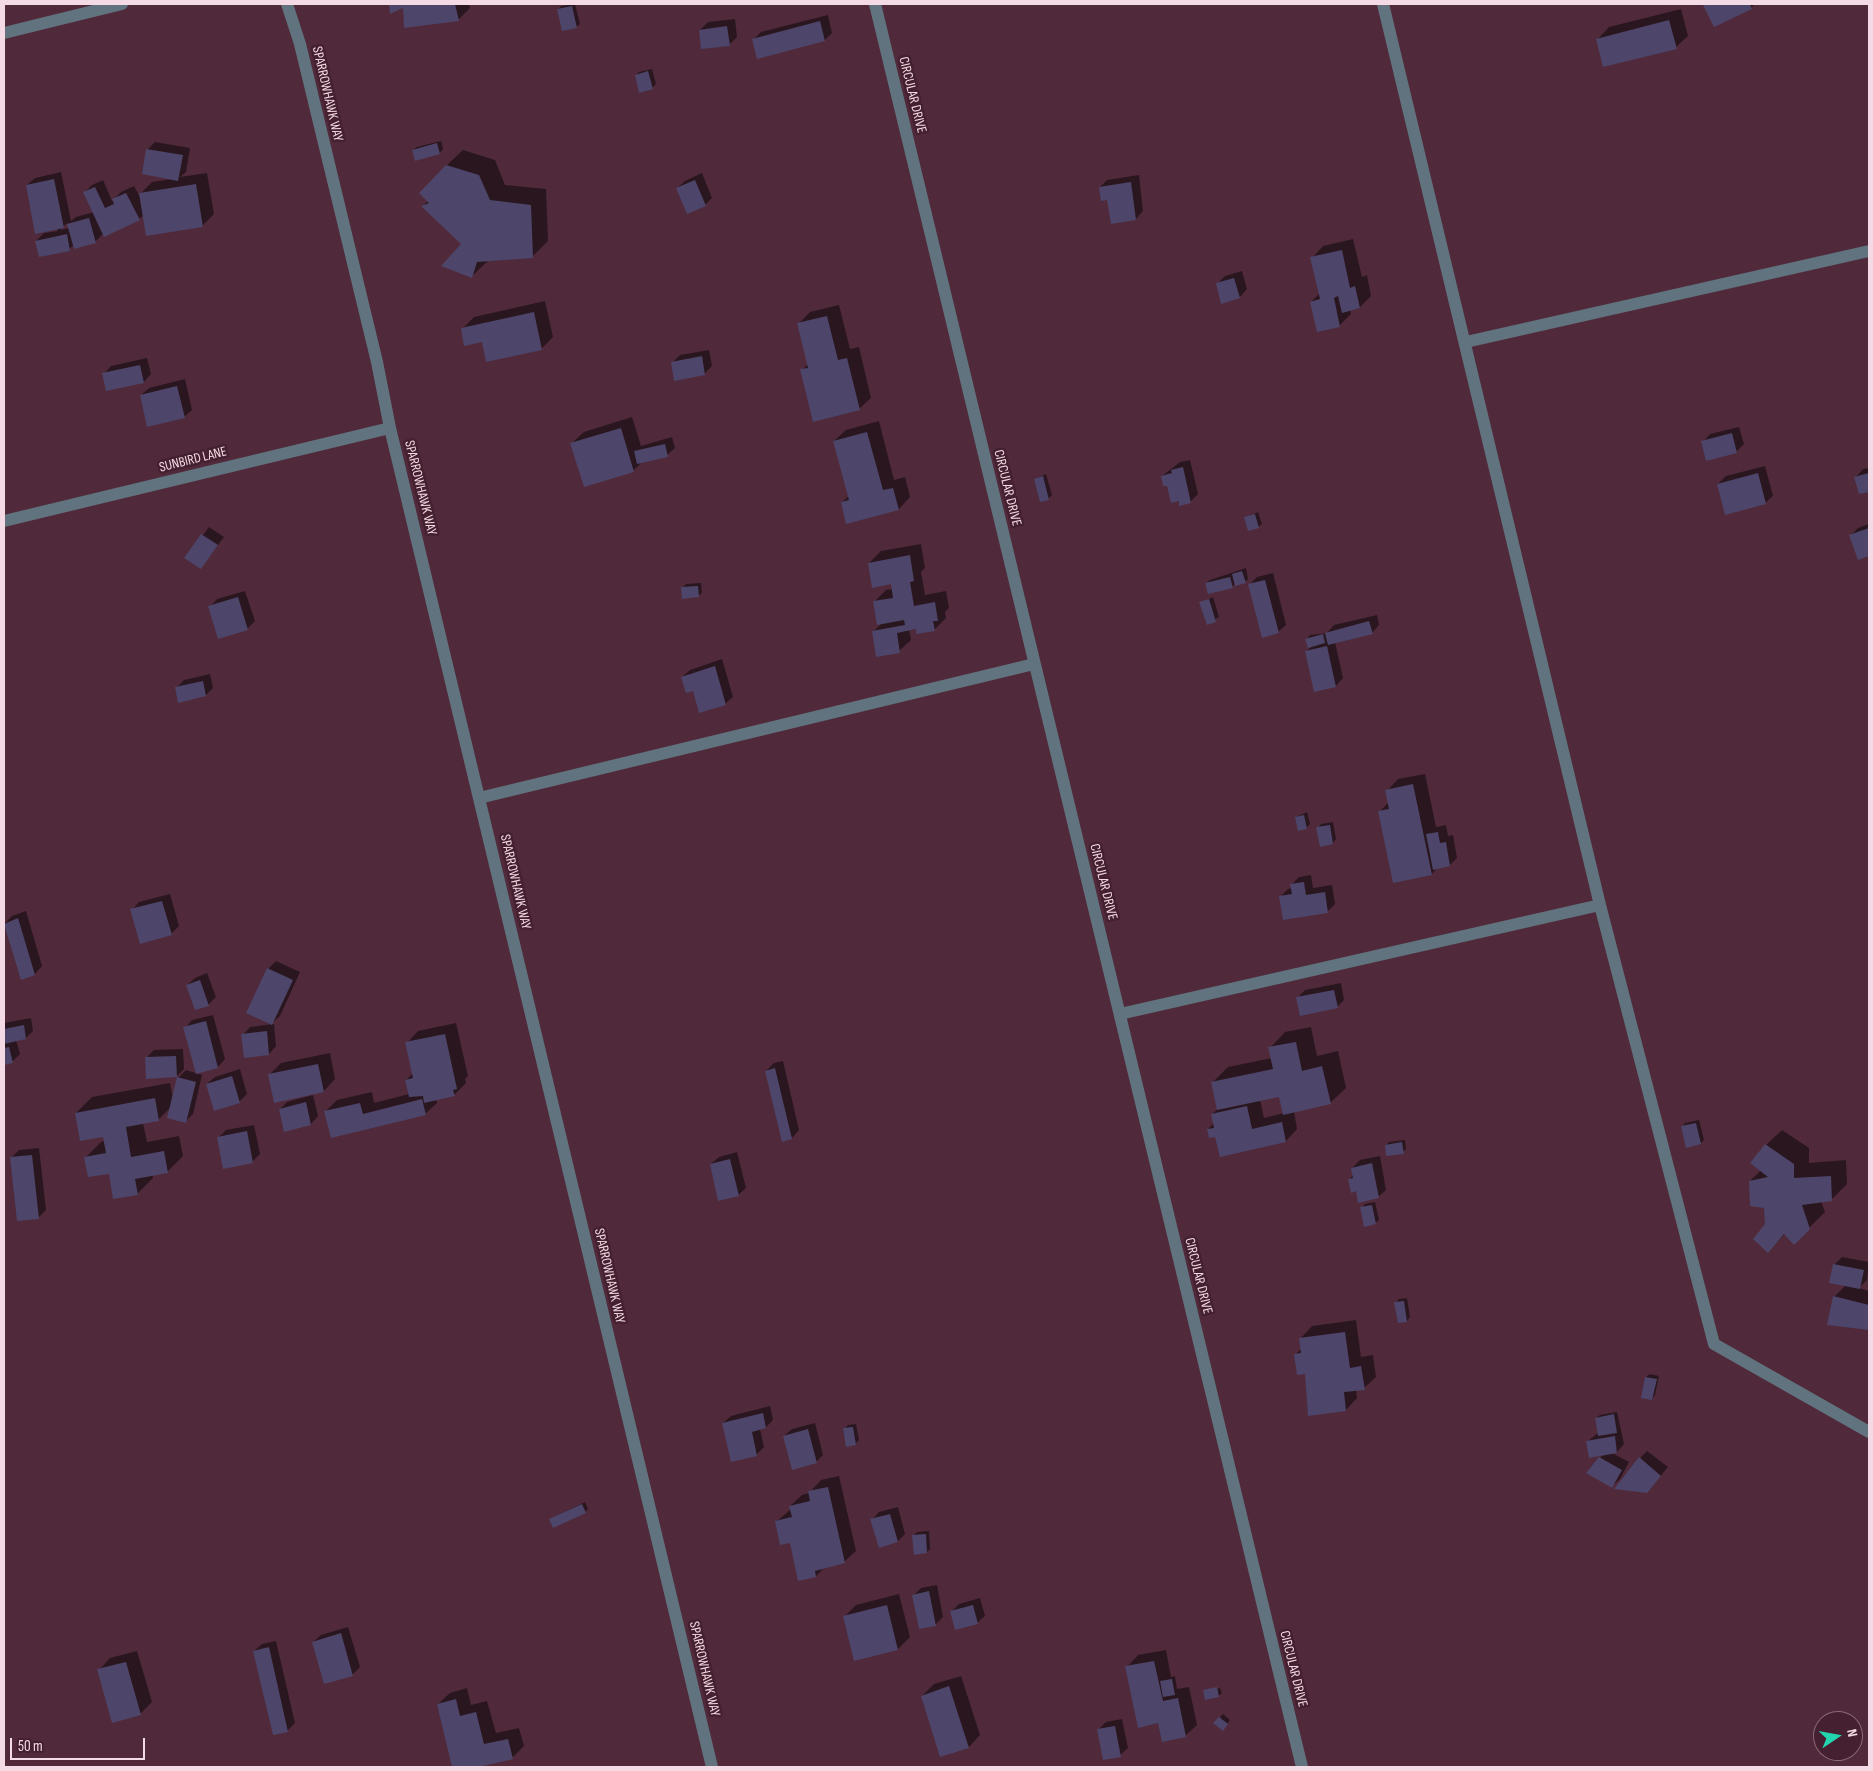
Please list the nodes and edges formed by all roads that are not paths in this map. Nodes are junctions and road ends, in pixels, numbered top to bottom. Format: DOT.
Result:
graph roads {
  1 [pos="122,4"];
  2 [pos="287,4"];
  3 [pos="875,4"];
  4 [pos="1383,4"];
  5 [pos="4,33"];
  6 [pos="1869,251"];
  7 [pos="1466,342"];
  8 [pos="390,428"];
  9 [pos="4,521"];
  10 [pos="1034,664"];
  11 [pos="479,798"];
  12 [pos="1600,905"];
  13 [pos="1120,1014"];
  14 [pos="1869,1432"];
  15 [pos="712,1767"];
  16 [pos="1302,1767"];
  1 -- 5 [label="street"];
  2 -- 8 [label="street, SPARROWHAWK WAY"];
  3 -- 10 [label="street, CIRCULAR DRIVE"];
  4 -- 7 [label="street"];
  6 -- 7 [label="street"];
  7 -- 12 [label="street"];
  8 -- 9 [label="street, SUNBIRD LANE"];
  8 -- 11 [label="street, SPARROWHAWK WAY"];
  10 -- 11 [label="street"];
  10 -- 13 [label="street, CIRCULAR DRIVE"];
  11 -- 15 [label="street, SPARROWHAWK WAY"];
  12 -- 13 [label="street"];
  12 -- 14 [label="street"];
  13 -- 16 [label="street, CIRCULAR DRIVE"];
}
